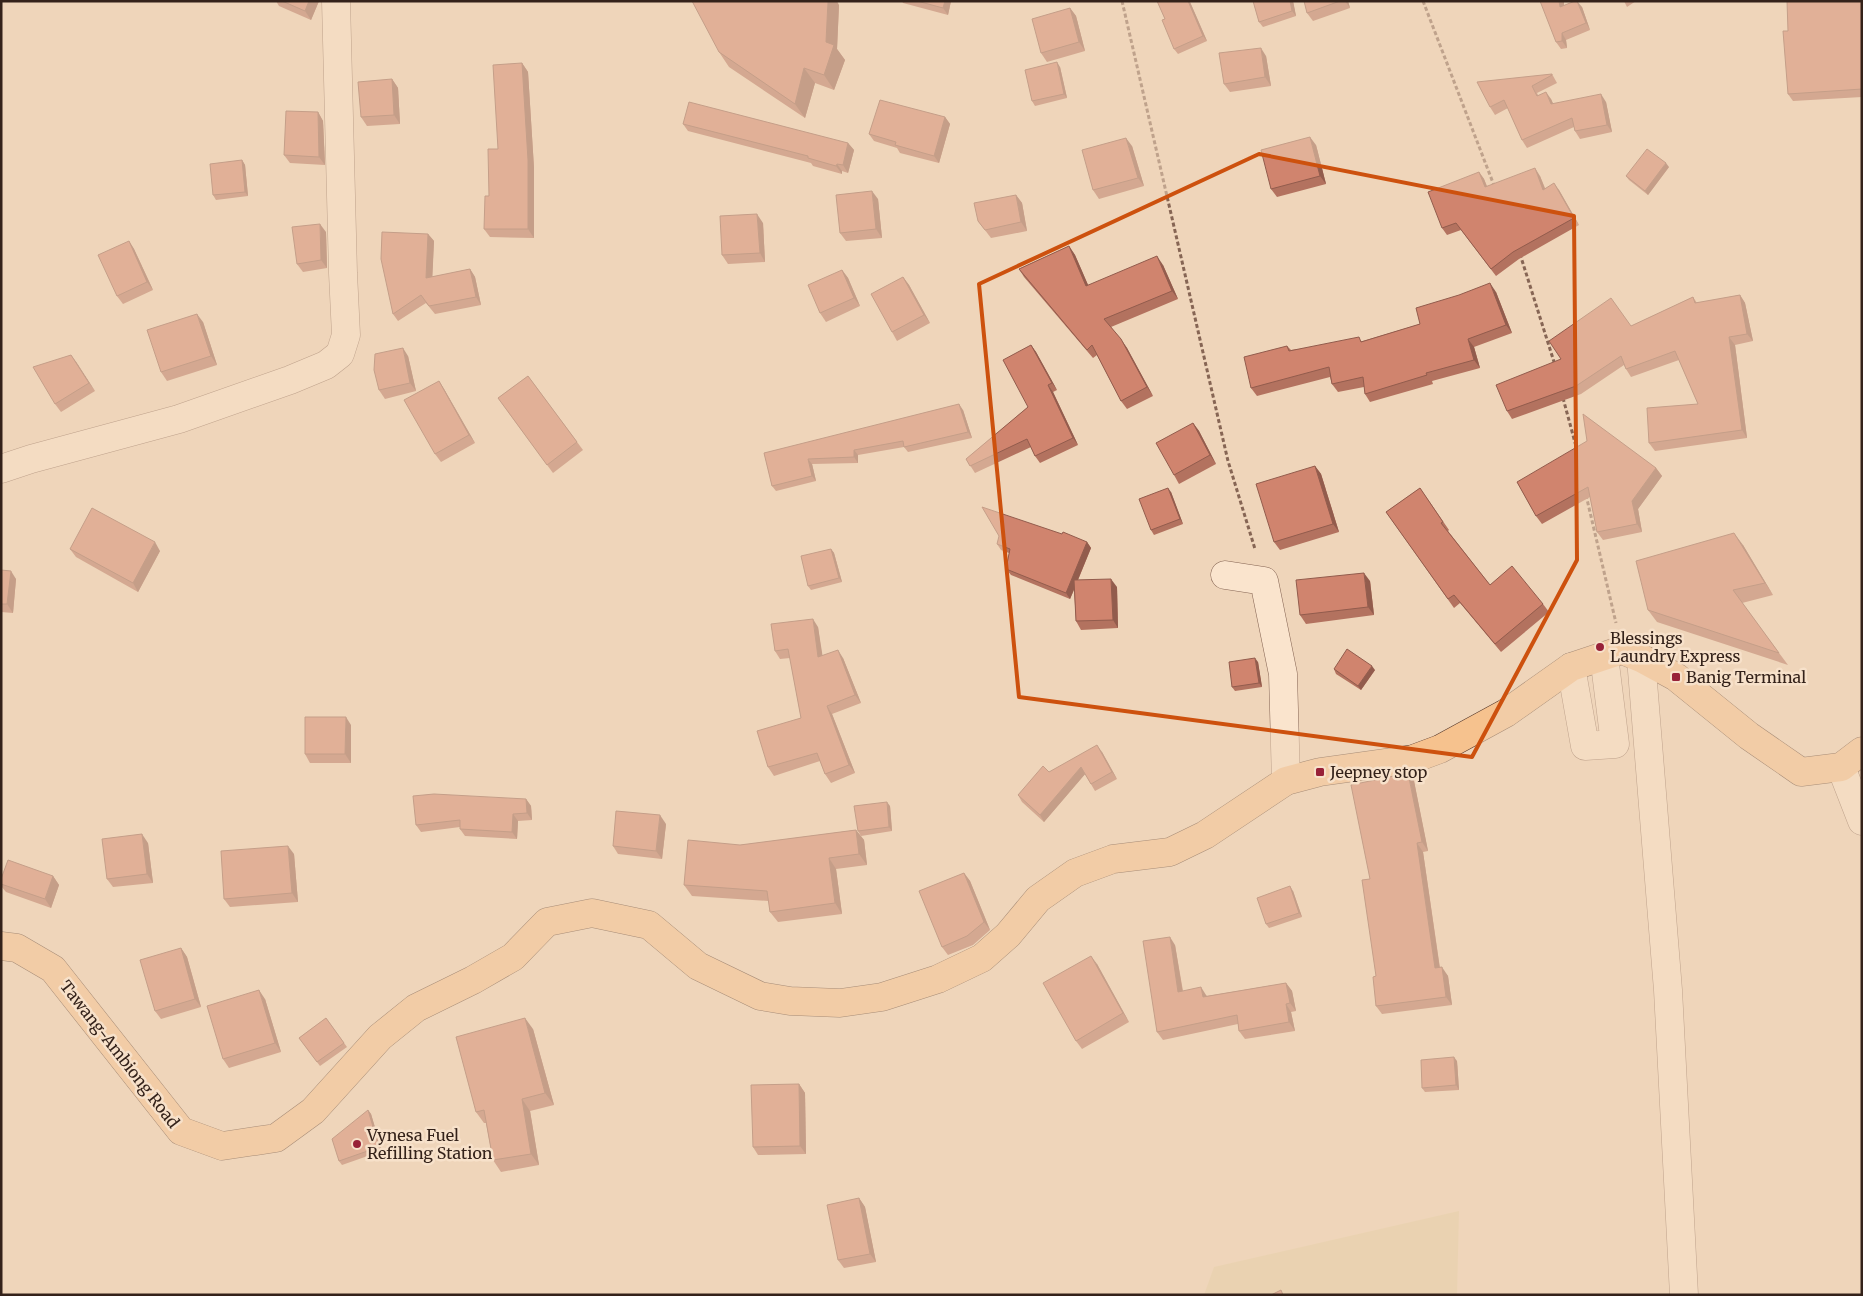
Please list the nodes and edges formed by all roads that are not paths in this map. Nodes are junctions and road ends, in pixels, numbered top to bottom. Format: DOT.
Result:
graph roads {
  1 [pos="336,1"];
  2 [pos="1,468"];
  3 [pos="1225,576"];
  4 [pos="1622,655"];
  5 [pos="1571,667"];
  6 [pos="1851,759"];
  7 [pos="1286,781"];
  8 [pos="1862,821"];
  9 [pos="1,946"];
  10 [pos="1684,1295"];
  1 -- 2 [label="street"];
  3 -- 7 [label="street"];
  4 -- 5 [label="main road, Tawang-Ambiong Road"];
  4 -- 5 [label="street"];
  4 -- 6 [label="main road"];
  4 -- 10 [label="street"];
  5 -- 7 [label="main road, Tawang-Ambiong Road"];
  6 -- 8 [label="street"];
  7 -- 9 [label="main road, Tawang-Ambiong Road"];
}
